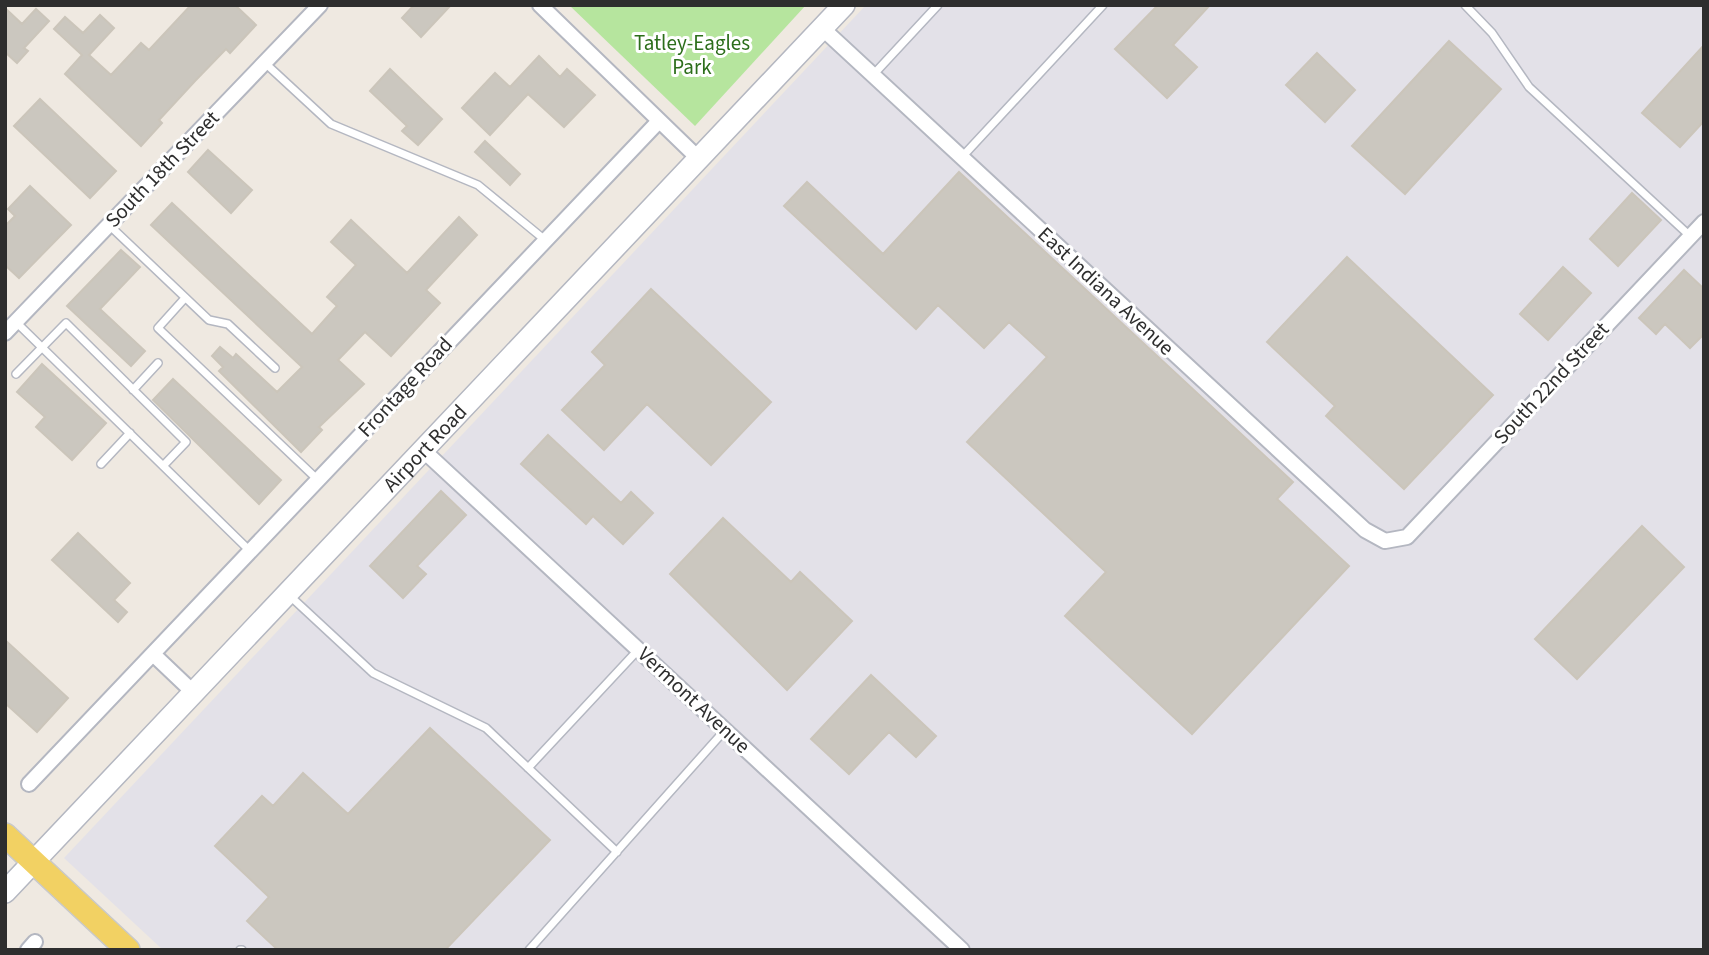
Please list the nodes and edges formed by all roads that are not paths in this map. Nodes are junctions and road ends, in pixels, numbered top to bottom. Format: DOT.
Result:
graph roads {
  1 [pos="320,5"];
  2 [pos="540,5"];
  3 [pos="844,5"];
  4 [pos="938,5"];
  5 [pos="1103,5"];
  6 [pos="1465,5"];
  7 [pos="822,28"];
  8 [pos="264,63"];
  9 [pos="873,75"];
  10 [pos="659,121"];
  11 [pos="962,157"];
  12 [pos="700,160"];
  13 [pos="1704,222"];
  14 [pos="108,225"];
  15 [pos="1690,236"];
  16 [pos="545,240"];
  17 [pos="185,298"];
  18 [pos="10,327"];
  19 [pos="42,348"];
  20 [pos="158,363"];
  21 [pos="275,368"];
  22 [pos="16,374"];
  23 [pos="133,390"];
  24 [pos="130,433"];
  25 [pos="424,451"];
  26 [pos="100,464"];
  27 [pos="163,466"];
  28 [pos="318,480"];
  29 [pos="1396,541"];
  30 [pos="250,551"];
  31 [pos="288,594"];
  32 [pos="639,650"];
  33 [pos="153,654"];
  34 [pos="194,693"];
  35 [pos="726,729"];
  36 [pos="528,768"];
  37 [pos="29,784"];
  38 [pos="5,835"];
  39 [pos="617,852"];
  40 [pos="34,862"];
  41 [pos="5,892"];
  42 [pos="128,950"];
  43 [pos="529,950"];
  44 [pos="962,950"];
  1 -- 8 [label="street, South 18th Street"];
  2 -- 10 [label="street"];
  3 -- 7 [label="main road, Airport Road"];
  4 -- 9 [label="lane"];
  5 -- 11 [label="lane"];
  6 -- 15 [label="lane"];
  7 -- 9 [label="street, East Indiana Avenue"];
  7 -- 12 [label="main road, Airport Road"];
  8 -- 14 [label="street, South 18th Street"];
  8 -- 16 [label="lane"];
  9 -- 11 [label="street, East Indiana Avenue"];
  10 -- 12 [label="street"];
  10 -- 16 [label="street, Frontage Road"];
  11 -- 29 [label="street, East Indiana Avenue"];
  12 -- 25 [label="main road, Airport Road"];
  13 -- 15 [label="street, South 22nd Street"];
  14 -- 17 [label="lane"];
  14 -- 18 [label="street, South 18th Street"];
  15 -- 29 [label="street, South 22nd Street"];
  16 -- 28 [label="street, Frontage Road"];
  17 -- 21 [label="lane"];
  17 -- 28 [label="lane"];
  18 -- 19 [label="lane"];
  19 -- 22 [label="lane"];
  19 -- 23 [label="lane"];
  19 -- 24 [label="lane"];
  20 -- 23 [label="lane"];
  23 -- 27 [label="lane"];
  24 -- 26 [label="lane"];
  24 -- 27 [label="lane"];
  25 -- 31 [label="main road, Airport Road"];
  25 -- 32 [label="street, Vermont Avenue"];
  27 -- 30 [label="lane"];
  28 -- 30 [label="street, Frontage Road"];
  30 -- 33 [label="street, Frontage Road"];
  31 -- 34 [label="main road, Airport Road"];
  31 -- 36 [label="lane"];
  32 -- 35 [label="street, Vermont Avenue"];
  32 -- 36 [label="lane"];
  33 -- 34 [label="street"];
  33 -- 37 [label="street, Frontage Road"];
  34 -- 40 [label="main road, Airport Road"];
  35 -- 39 [label="lane"];
  35 -- 44 [label="street, Vermont Avenue"];
  36 -- 39 [label="lane"];
  38 -- 40 [label="main road"];
  39 -- 43 [label="lane"];
  40 -- 41 [label="main road, Airport Road"];
  40 -- 42 [label="main road"];
}
